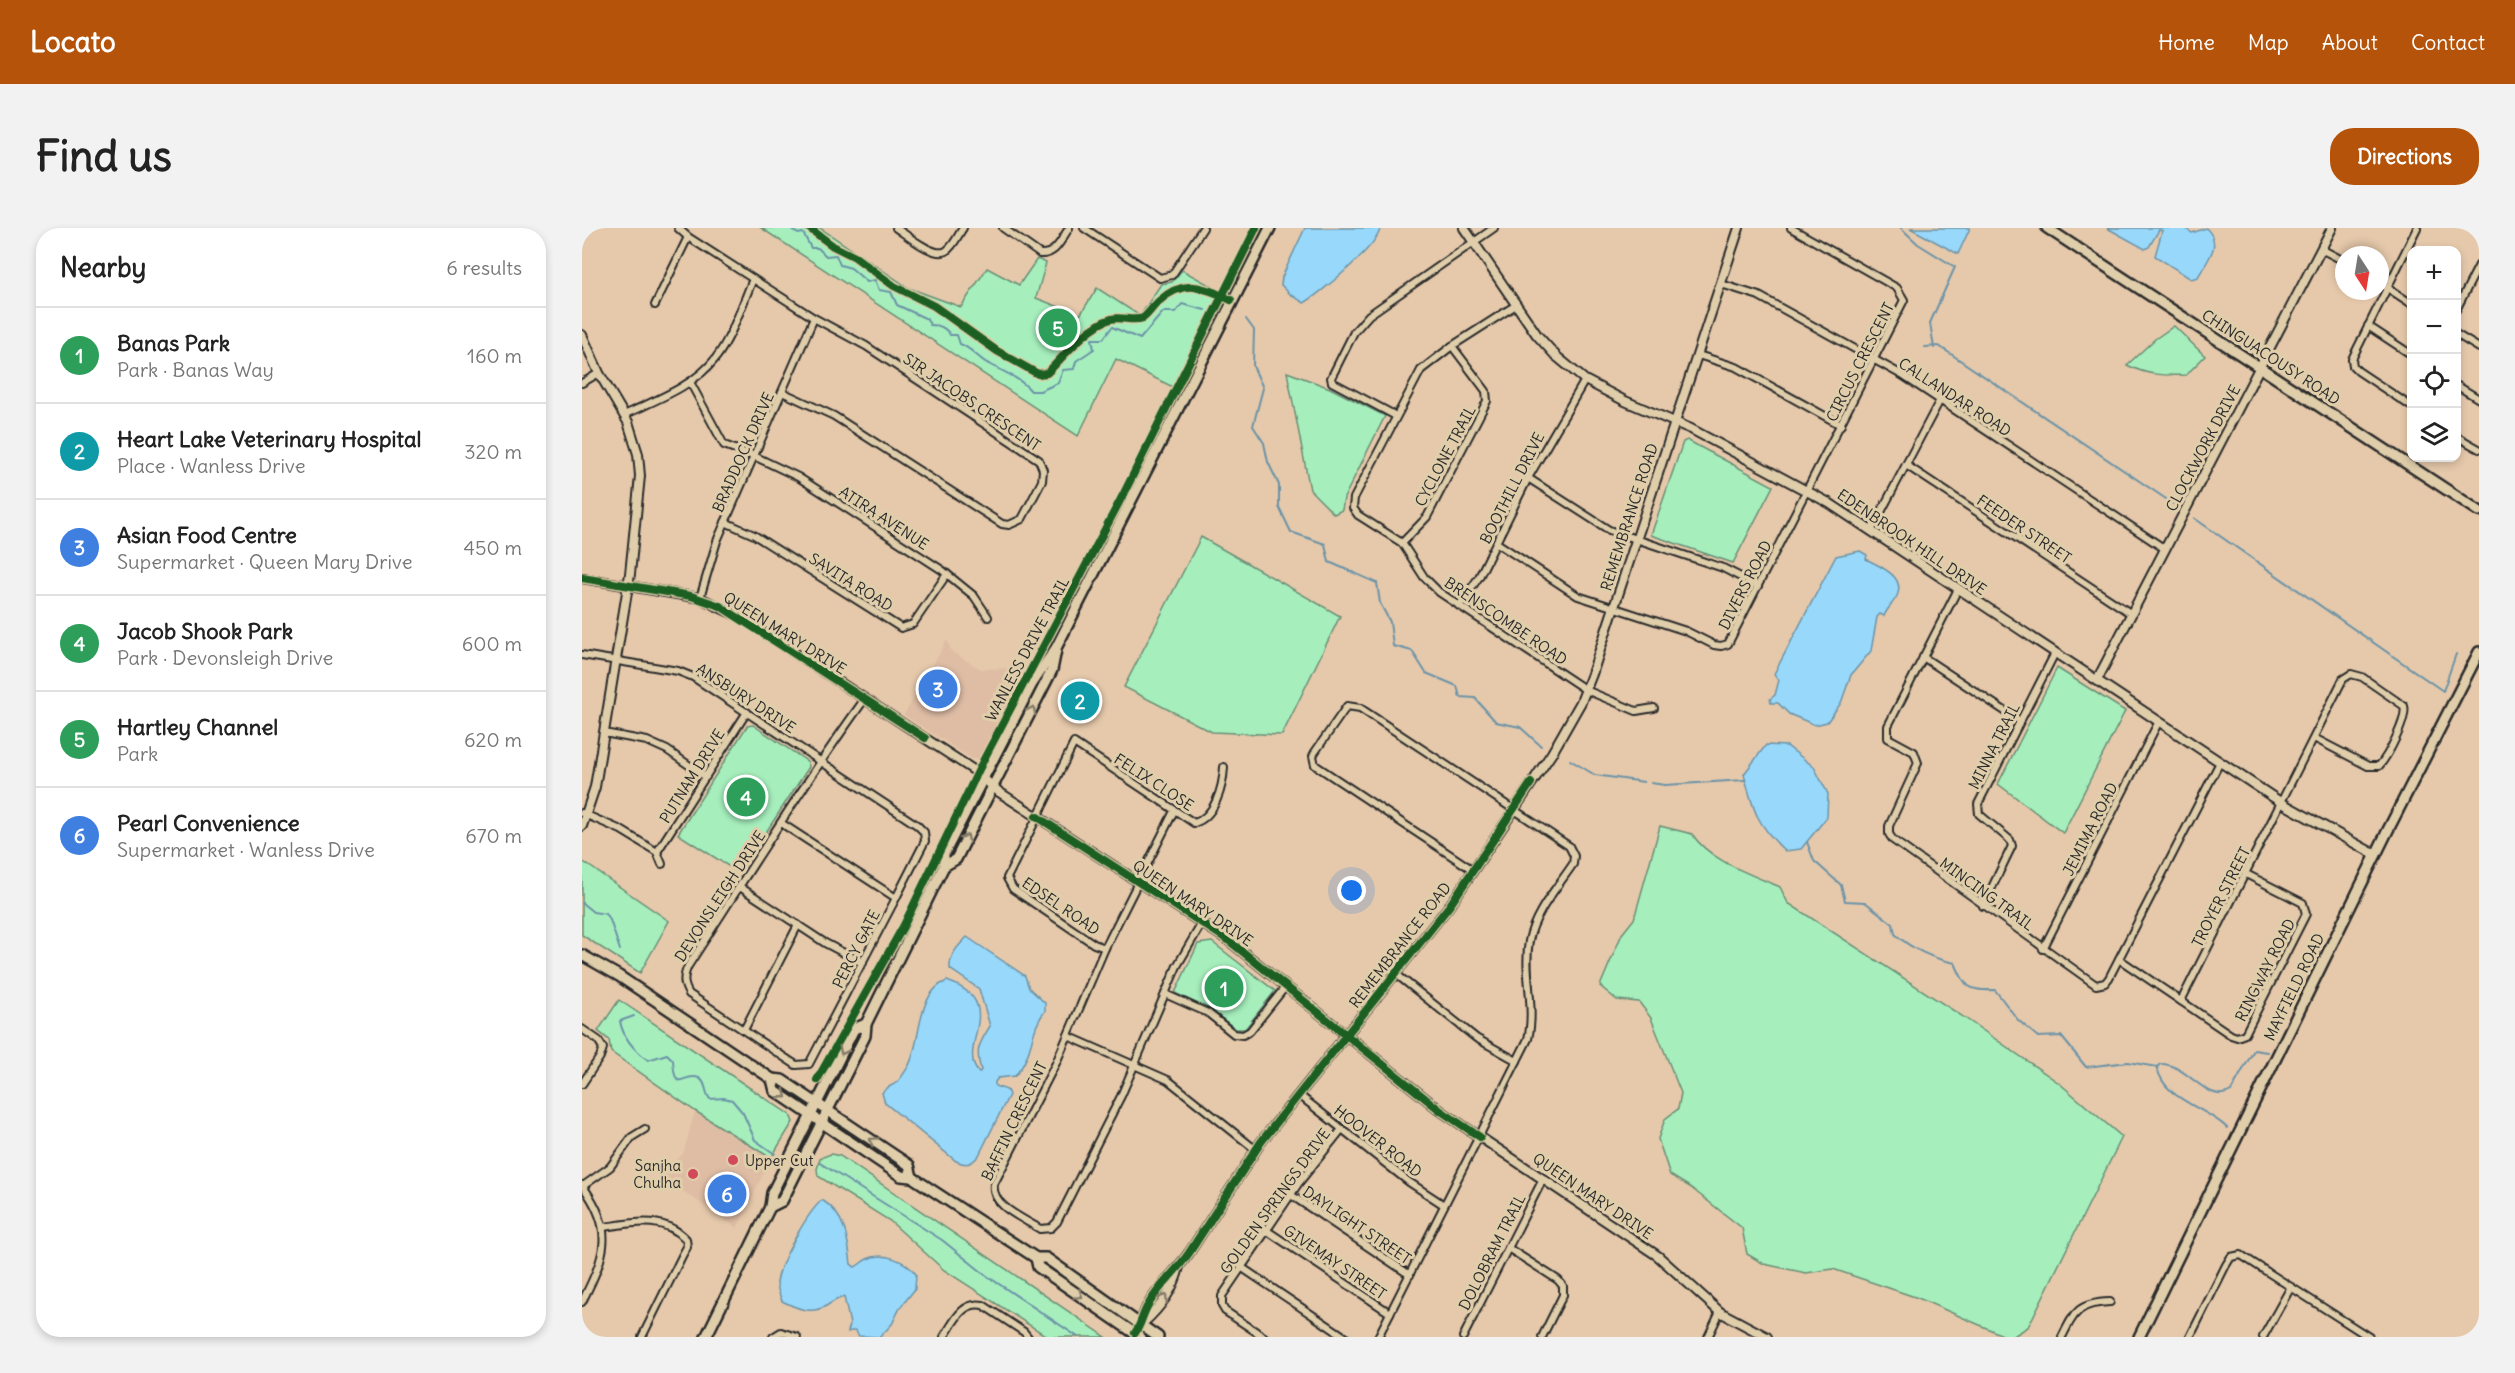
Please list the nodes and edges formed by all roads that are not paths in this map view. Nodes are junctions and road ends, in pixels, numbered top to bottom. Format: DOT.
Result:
graph roads {
  1 [pos="678,228"];
  2 [pos="896,228"];
  3 [pos="963,228"];
  4 [pos="1004,228"];
  5 [pos="1069,228"];
  6 [pos="1084,228"];
  7 [pos="1203,228"];
  8 [pos="1270,228"];
  9 [pos="1464,228"];
  10 [pos="1494,228"];
  11 [pos="1739,228"];
  12 [pos="1791,228"];
  13 [pos="2047,228"];
  14 [pos="2332,228"];
  15 [pos="2417,228"];
  16 [pos="688,237"];
  17 [pos="1473,242"];
  18 [pos="2321,249"];
  19 [pos="2335,256"];
  20 [pos="2479,265"];
  21 [pos="753,279"];
  22 [pos="1721,284"];
  23 [pos="2389,284"];
  24 [pos="2389,289"];
  25 [pos="2381,300"];
  26 [pos="2407,301"];
  27 [pos="2461,302"];
  28 [pos="655,305"];
  29 [pos="1516,305"];
  30 [pos="814,318"];
  31 [pos="2368,326"];
  32 [pos="582,334"];
  33 [pos="2461,337"];
  34 [pos="1452,346"];
  35 [pos="2479,348"];
  36 [pos="2410,354"];
  37 [pos="1698,355"];
  38 [pos="1874,360"];
  39 [pos="2260,367"];
  40 [pos="599,373"];
  41 [pos="1585,380"];
  42 [pos="690,382"];
  43 [pos="582,383"];
  44 [pos="2461,388"];
  45 [pos="782,392"];
  46 [pos="2479,399"];
  47 [pos="1940,400"];
  48 [pos="2407,404"];
  49 [pos="624,415"];
  50 [pos="1396,416"];
  51 [pos="1675,422"];
  52 [pos="1841,424"];
  53 [pos="2461,438"];
  54 [pos="2479,449"];
  55 [pos="754,456"];
  56 [pos="1906,465"];
  57 [pos="1528,478"];
  58 [pos="1807,492"];
  59 [pos="2479,511"];
  60 [pos="725,522"];
  61 [pos="1871,531"];
  62 [pos="1635,539"];
  63 [pos="1402,543"];
  64 [pos="1497,543"];
  65 [pos="2164,549"];
  66 [pos="947,574"];
  67 [pos="582,578"];
  68 [pos="628,586"];
  69 [pos="1758,586"];
  70 [pos="1958,589"];
  71 [pos="700,598"];
  72 [pos="1459,606"];
  73 [pos="1613,608"];
  74 [pos="2130,613"];
  75 [pos="988,617"];
  76 [pos="1056,648"];
  77 [pos="2479,652"];
  78 [pos="2055,653"];
  79 [pos="582,655"];
  80 [pos="1923,657"];
  81 [pos="616,660"];
  82 [pos="2097,680"];
  83 [pos="1586,690"];
  84 [pos="864,700"];
  85 [pos="1653,708"];
  86 [pos="747,712"];
  87 [pos="2020,721"];
  88 [pos="2159,721"];
  89 [pos="604,733"];
  90 [pos="2314,738"];
  91 [pos="822,762"];
  92 [pos="2220,762"];
  93 [pos="1224,767"];
  94 [pos="706,777"];
  95 [pos="983,778"];
  96 [pos="993,786"];
  97 [pos="2282,803"];
  98 [pos="1513,810"];
  99 [pos="1174,811"];
  100 [pos="584,814"];
  101 [pos="1036,816"];
  102 [pos="781,823"];
  103 [pos="582,826"];
  104 [pos="657,852"];
  105 [pos="2376,855"];
  106 [pos="662,864"];
  107 [pos="944,866"];
  108 [pos="1473,870"];
  109 [pos="2246,874"];
  110 [pos="1139,881"];
  111 [pos="740,887"];
  112 [pos="896,898"];
  113 [pos="1983,906"];
  114 [pos="1202,923"];
  115 [pos="798,925"];
  116 [pos="1105,948"];
  117 [pos="2043,949"];
  118 [pos="582,955"];
  119 [pos="2119,959"];
  120 [pos="863,963"];
  121 [pos="1396,974"];
  122 [pos="1286,986"];
  123 [pos="1165,994"];
  124 [pos="2181,1002"];
  125 [pos="866,1024"];
  126 [pos="582,1029"];
  127 [pos="744,1030"];
  128 [pos="1347,1035"];
  129 [pos="1068,1036"];
  130 [pos="1517,1061"];
  131 [pos="1135,1065"];
  132 [pos="772,1079"];
  133 [pos="582,1084"];
  134 [pos="1299,1095"];
  135 [pos="817,1103"];
  136 [pos="827,1110"];
  137 [pos="811,1114"];
  138 [pos="821,1122"];
  139 [pos="645,1129"];
  140 [pos="1342,1129"];
  141 [pos="1480,1137"];
  142 [pos="1256,1150"];
  143 [pos="912,1177"];
  144 [pos="1543,1179"];
  145 [pos="583,1186"];
  146 [pos="1291,1195"];
  147 [pos="1444,1205"];
  148 [pos="770,1207"];
  149 [pos="604,1227"];
  150 [pos="1266,1230"];
  151 [pos="1508,1248"];
  152 [pos="1036,1258"];
  153 [pos="1240,1268"];
  154 [pos="1410,1275"];
  155 [pos="2291,1287"];
  156 [pos="582,1302"];
  157 [pos="2110,1302"];
  158 [pos="1720,1312"];
  159 [pos="1390,1313"];
  160 [pos="1141,1324"];
  161 [pos="1136,1336"];
  162 [pos="642,1337"];
  163 [pos="706,1337"];
  164 [pos="772,1337"];
  165 [pos="797,1337"];
  166 [pos="944,1337"];
  167 [pos="1028,1337"];
  168 [pos="1158,1337"];
  169 [pos="1264,1337"];
  170 [pos="1345,1337"];
  171 [pos="1378,1337"];
  172 [pos="1463,1337"];
  173 [pos="1542,1337"];
  174 [pos="1708,1337"];
  175 [pos="1767,1337"];
  176 [pos="2062,1337"];
  177 [pos="2139,1337"];
  178 [pos="2190,1337"];
  179 [pos="2263,1337"];
  180 [pos="2369,1337"];
  1 -- 16 [label="street, SIR JACOBS CRESCENT"];
  2 -- 3 [label="street"];
  4 -- 5 [label="street"];
  6 -- 7 [label="street"];
  8 -- 76 [label="main road"];
  9 -- 17 [label="street, EDENBROOK HILL DRIVE"];
  10 -- 17 [label="street"];
  11 -- 22 [label="street, REMEMBRANCE ROAD"];
  12 -- 38 [label="street, CIRCUS CRESCENT"];
  13 -- 39 [label="main road, CHINGUACOUSY ROAD"];
  14 -- 18 [label="street, CLOCKWORK DRIVE"];
  15 -- 23 [label="street"];
  16 -- 21 [label="street, SIR JACOBS CRESCENT"];
  16 -- 28 [label="street"];
  17 -- 29 [label="street, EDENBROOK HILL DRIVE"];
  17 -- 50 [label="street"];
  18 -- 19 [label="street"];
  18 -- 39 [label="street, CLOCKWORK DRIVE"];
  20 -- 27 [label="street"];
  21 -- 30 [label="street, SIR JACOBS CRESCENT"];
  21 -- 42 [label="street"];
  22 -- 37 [label="street, REMEMBRANCE ROAD"];
  22 -- 38 [label="street, CALLANDAR ROAD"];
  24 -- 26 [label="street"];
  25 -- 31 [label="street"];
  29 -- 34 [label="street, BRENSCOMBE ROAD"];
  29 -- 41 [label="street, EDENBROOK HILL DRIVE"];
  30 -- 45 [label="street, BRADDOCK DRIVE"];
  30 -- 45 [label="street, SIR JACOBS CRESCENT"];
  31 -- 36 [label="street"];
  31 -- 48 [label="street"];
  32 -- 40 [label="street"];
  33 -- 35 [label="street"];
  34 -- 50 [label="street, BRENSCOMBE ROAD"];
  34 -- 63 [label="street, CYCLONE TRAIL"];
  37 -- 51 [label="street, REMEMBRANCE ROAD"];
  37 -- 52 [label="street"];
  38 -- 47 [label="street, CALLANDAR ROAD"];
  38 -- 52 [label="street, CIRCUS CRESCENT"];
  39 -- 59 [label="main road, CHINGUACOUSY ROAD"];
  39 -- 65 [label="street, CLOCKWORK DRIVE"];
  40 -- 43 [label="street"];
  40 -- 49 [label="street"];
  41 -- 51 [label="street, EDENBROOK HILL DRIVE"];
  41 -- 57 [label="street, BOOTHILL DRIVE"];
  42 -- 49 [label="street"];
  42 -- 55 [label="street, ATIRA AVENUE"];
  44 -- 46 [label="street"];
  45 -- 55 [label="street, BRADDOCK DRIVE"];
  47 -- 56 [label="street"];
  47 -- 65 [label="street, CALLANDAR ROAD"];
  49 -- 68 [label="street"];
  50 -- 63 [label="street, BRENSCOMBE ROAD"];
  51 -- 58 [label="street, EDENBROOK HILL DRIVE"];
  51 -- 62 [label="street, REMEMBRANCE ROAD"];
  52 -- 58 [label="street, CIRCUS CRESCENT"];
  53 -- 54 [label="street"];
  55 -- 60 [label="street, BRADDOCK DRIVE"];
  55 -- 66 [label="street, ATIRA AVENUE"];
  56 -- 61 [label="street"];
  56 -- 74 [label="street, FEEDER STREET"];
  57 -- 62 [label="street"];
  57 -- 64 [label="street, BOOTHILL DRIVE"];
  58 -- 61 [label="street, EDENBROOK HILL DRIVE"];
  58 -- 69 [label="street, DIVERS ROAD"];
  60 -- 66 [label="street, SAVITA ROAD"];
  60 -- 71 [label="street, BRADDOCK DRIVE"];
  61 -- 70 [label="street, EDENBROOK HILL DRIVE"];
  62 -- 69 [label="street"];
  62 -- 73 [label="street, REMEMBRANCE ROAD"];
  63 -- 72 [label="street, BRENSCOMBE ROAD"];
  64 -- 72 [label="street, BOOTHILL DRIVE"];
  64 -- 73 [label="street, DIVERS ROAD"];
  65 -- 74 [label="street, CLOCKWORK DRIVE"];
  66 -- 75 [label="street, ATIRA AVENUE"];
  67 -- 68 [label="street, QUEEN MARY DRIVE"];
  68 -- 71 [label="street, QUEEN MARY DRIVE"];
  68 -- 81 [label="street"];
  69 -- 73 [label="street, DIVERS ROAD"];
  70 -- 78 [label="street, EDENBROOK HILL DRIVE"];
  70 -- 80 [label="street, MINCING TRAIL"];
  71 -- 84 [label="street, QUEEN MARY DRIVE"];
  72 -- 83 [label="street, BRENSCOMBE ROAD"];
  73 -- 83 [label="street, REMEMBRANCE ROAD"];
  74 -- 82 [label="street, CLOCKWORK DRIVE"];
  76 -- 95 [label="main road"];
  96 -- 76 [label="main road, one-way"];
  77 -- 105 [label="main road, MAYFIELD ROAD"];
  78 -- 82 [label="street, EDENBROOK HILL DRIVE"];
  78 -- 87 [label="street, MINNA TRAIL"];
  79 -- 81 [label="street, ANSBURY DRIVE"];
  80 -- 87 [label="street"];
  80 -- 113 [label="street, MINCING TRAIL"];
  81 -- 86 [label="street, ANSBURY DRIVE"];
  81 -- 89 [label="street"];
  82 -- 88 [label="street, EDENBROOK HILL DRIVE"];
  83 -- 85 [label="street, BRENSCOMBE ROAD"];
  83 -- 98 [label="street, REMEMBRANCE ROAD"];
  84 -- 91 [label="street, DEVONSLEIGH DRIVE"];
  84 -- 95 [label="street, QUEEN MARY DRIVE"];
  86 -- 91 [label="street, ANSBURY DRIVE"];
  86 -- 94 [label="street, PUTNAM DRIVE"];
  87 -- 113 [label="street, MINNA TRAIL"];
  88 -- 92 [label="street, EDENBROOK HILL DRIVE"];
  88 -- 117 [label="street, JEMIMA ROAD"];
  89 -- 94 [label="street"];
  89 -- 100 [label="street"];
  90 -- 90 [label="street"];
  90 -- 97 [label="street, TROYER STREET"];
  91 -- 102 [label="street, DEVONSLEIGH DRIVE"];
  91 -- 112 [label="street, ANSBURY DRIVE"];
  92 -- 97 [label="street, EDENBROOK HILL DRIVE"];
  92 -- 119 [label="street, MINCING TRAIL"];
  93 -- 99 [label="street, FELIX CLOSE"];
  94 -- 104 [label="street, PUTNAM DRIVE"];
  95 -- 96 [label="street, QUEEN MARY DRIVE"];
  95 -- 107 [label="main road"];
  96 -- 101 [label="street, QUEEN MARY DRIVE"];
  107 -- 96 [label="main road, one-way"];
  97 -- 105 [label="street, EDENBROOK HILL DRIVE"];
  97 -- 109 [label="street, TROYER STREET"];
  98 -- 108 [label="street, REMEMBRANCE ROAD"];
  98 -- 108 [label="street"];
  98 -- 130 [label="street"];
  99 -- 101 [label="street, FELIX CLOSE"];
  99 -- 110 [label="street, BAFFIN CRESCENT"];
  100 -- 103 [label="street"];
  100 -- 104 [label="street"];
  101 -- 110 [label="street, QUEEN MARY DRIVE"];
  101 -- 116 [label="street, EDSEL ROAD"];
  102 -- 111 [label="street, DEVONSLEIGH DRIVE"];
  102 -- 112 [label="street, PERCY GATE"];
  104 -- 106 [label="street"];
  105 -- 177 [label="main road, MAYFIELD ROAD"];
  107 -- 125 [label="main road"];
  108 -- 121 [label="street, REMEMBRANCE ROAD"];
  109 -- 124 [label="street, TROYER STREET"];
  109 -- 124 [label="street, RINGWAY ROAD"];
  110 -- 114 [label="street, QUEEN MARY DRIVE"];
  110 -- 116 [label="street, BAFFIN CRESCENT"];
  111 -- 115 [label="street"];
  111 -- 127 [label="street, DEVONSLEIGH DRIVE"];
  112 -- 120 [label="street, PERCY GATE"];
  113 -- 117 [label="street, MINCING TRAIL"];
  114 -- 122 [label="street, QUEEN MARY DRIVE"];
  114 -- 123 [label="street, BAFFIN CRESCENT"];
  115 -- 120 [label="street"];
  115 -- 127 [label="street"];
  116 -- 129 [label="street, BAFFIN CRESCENT"];
  117 -- 119 [label="street, MINCING TRAIL"];
  118 -- 132 [label="main road"];
  119 -- 124 [label="street, RINGWAY ROAD"];
  120 -- 127 [label="street, PERCY GATE"];
  121 -- 128 [label="street, REMEMBRANCE ROAD"];
  121 -- 130 [label="street"];
  122 -- 123 [label="street"];
  122 -- 128 [label="street, QUEEN MARY DRIVE"];
  123 -- 131 [label="street, BAFFIN CRESCENT"];
  125 -- 135 [label="main road, one-way"];
  125 -- 136 [label="main road"];
  126 -- 133 [label="street"];
  128 -- 134 [label="street, REMEMBRANCE ROAD"];
  128 -- 141 [label="street, QUEEN MARY DRIVE"];
  129 -- 131 [label="street"];
  129 -- 131 [label="street, BAFFIN CRESCENT"];
  130 -- 141 [label="street"];
  131 -- 142 [label="street"];
  132 -- 135 [label="main road"];
  132 -- 137 [label="main road, one-way"];
  134 -- 140 [label="street, HOOVER ROAD"];
  134 -- 142 [label="street, REMEMBRANCE ROAD"];
  135 -- 136 [label="main road"];
  135 -- 137 [label="main road"];
  136 -- 138 [label="main road"];
  143 -- 136 [label="main road, one-way"];
  137 -- 138 [label="main road"];
  137 -- 148 [label="main road"];
  138 -- 143 [label="main road"];
  138 -- 148 [label="main road"];
  139 -- 145 [label="street"];
  140 -- 146 [label="street, GOLDEN SPRINGS DRIVE"];
  140 -- 147 [label="street, HOOVER ROAD"];
  141 -- 144 [label="street, QUEEN MARY DRIVE"];
  141 -- 147 [label="street"];
  142 -- 160 [label="street, REMEMBRANCE ROAD"];
  143 -- 152 [label="main road"];
  144 -- 151 [label="street, DOLOBRAM TRAIL"];
  144 -- 158 [label="street, QUEEN MARY DRIVE"];
  145 -- 149 [label="street"];
  146 -- 150 [label="street, GOLDEN SPRINGS DRIVE"];
  146 -- 154 [label="street, DAYLIGHT STREET"];
  147 -- 154 [label="street"];
  148 -- 163 [label="main road"];
  149 -- 156 [label="street"];
  149 -- 162 [label="street"];
  150 -- 153 [label="street, GOLDEN SPRINGS DRIVE"];
  150 -- 159 [label="street, GIVEMAY STREET"];
  151 -- 172 [label="street, DOLOBRAM TRAIL"];
  151 -- 173 [label="street"];
  152 -- 160 [label="main road"];
  152 -- 161 [label="main road, one-way"];
  153 -- 169 [label="street, GOLDEN SPRINGS DRIVE"];
  153 -- 170 [label="street"];
  154 -- 159 [label="street"];
  155 -- 178 [label="street"];
  155 -- 179 [label="street"];
  155 -- 180 [label="street"];
  157 -- 176 [label="street"];
  158 -- 174 [label="street"];
  158 -- 175 [label="street, QUEEN MARY DRIVE"];
  159 -- 171 [label="street"];
  160 -- 161 [label="street, REMEMBRANCE ROAD"];
  160 -- 168 [label="main road"];
  164 -- 165 [label="street"];
  166 -- 167 [label="street"];
}
